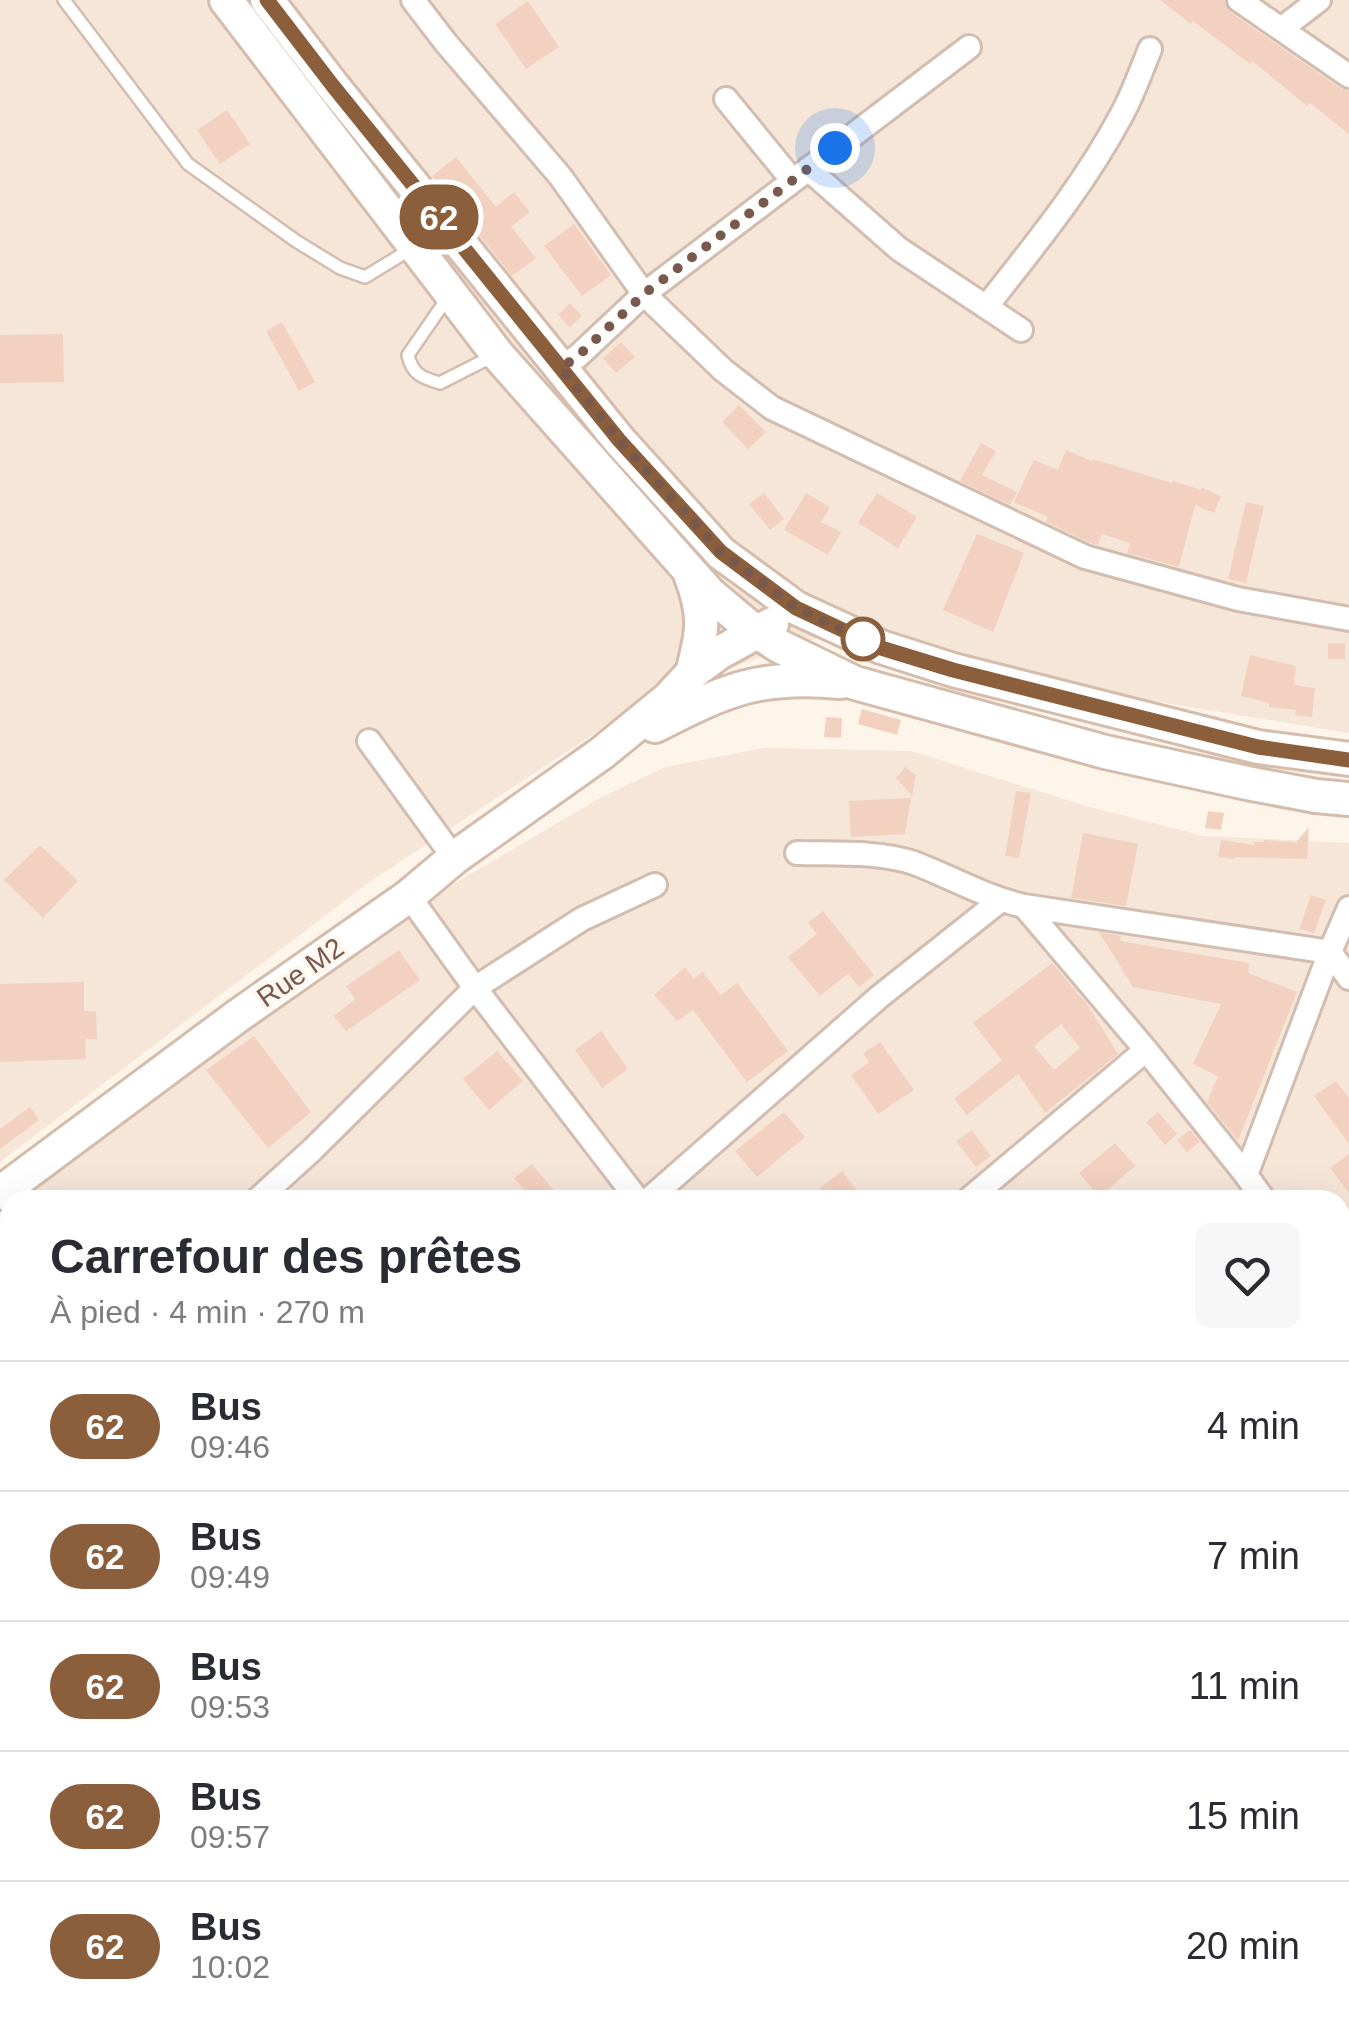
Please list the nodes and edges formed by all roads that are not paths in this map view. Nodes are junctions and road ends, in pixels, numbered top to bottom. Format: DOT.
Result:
graph roads {
  1 [pos="64,0"];
  2 [pos="226,0"];
  3 [pos="267,0"];
  4 [pos="414,0"];
  5 [pos="1239,0"];
  6 [pos="1319,0"];
  7 [pos="1281,29"];
  8 [pos="969,47"];
  9 [pos="1150,49"];
  10 [pos="1348,74"];
  11 [pos="726,99"];
  12 [pos="801,175"];
  13 [pos="416,246"];
  14 [pos="450,294"];
  15 [pos="644,294"];
  16 [pos="986,307"];
  17 [pos="1021,330"];
  18 [pos="496,354"];
  19 [pos="561,368"];
  20 [pos="688,570"];
  21 [pos="796,608"];
  22 [pos="1349,619"];
  23 [pos="769,640"];
  24 [pos="692,673"];
  25 [pos="748,684"];
  26 [pos="856,684"];
  27 [pos="369,741"];
  28 [pos="602,753"];
  29 [pos="1349,760"];
  30 [pos="1349,798"];
  31 [pos="797,853"];
  32 [pos="454,858"];
  33 [pos="655,885"];
  34 [pos="410,896"];
  35 [pos="1012,903"];
  36 [pos="1349,908"];
  37 [pos="1330,952"];
  38 [pos="1349,978"];
  39 [pos="475,988"];
  40 [pos="1146,1050"];
  41 [pos="1246,1175"];
  42 [pos="4,1190"];
  43 [pos="269,1190"];
  44 [pos="629,1190"];
  45 [pos="647,1190"];
  46 [pos="980,1190"];
  47 [pos="1256,1190"];
  1 -- 13 [label="lane"];
  2 -- 13 [label="main road"];
  3 -- 19 [label="main road"];
  4 -- 15 [label="street"];
  5 -- 7 [label="street"];
  6 -- 7 [label="street"];
  7 -- 10 [label="street"];
  8 -- 12 [label="street"];
  9 -- 16 [label="street"];
  11 -- 12 [label="street"];
  12 -- 15 [label="street"];
  12 -- 16 [label="street"];
  13 -- 14 [label="main road"];
  14 -- 18 [label="main road"];
  14 -- 18 [label="lane"];
  15 -- 19 [label="street"];
  15 -- 22 [label="street"];
  16 -- 17 [label="street"];
  18 -- 20 [label="main road"];
  19 -- 21 [label="main road"];
  20 -- 23 [label="main road"];
  20 -- 24 [label="main road"];
  21 -- 23 [label="main road, Rue M2"];
  21 -- 29 [label="main road"];
  23 -- 24 [label="main road, Rue M2"];
  23 -- 25 [label="main road, Rue M2"];
  23 -- 26 [label="main road"];
  24 -- 28 [label="main road, Rue M2"];
  25 -- 26 [label="main road"];
  25 -- 28 [label="main road, Rue M2"];
  26 -- 30 [label="main road"];
  27 -- 32 [label="street"];
  28 -- 32 [label="main road, Rue M2"];
  31 -- 35 [label="street"];
  32 -- 34 [label="main road, Rue M2"];
  33 -- 39 [label="street"];
  34 -- 39 [label="street"];
  34 -- 42 [label="main road, Rue M2"];
  35 -- 37 [label="street"];
  35 -- 40 [label="street"];
  35 -- 45 [label="street"];
  36 -- 37 [label="street"];
  37 -- 38 [label="street"];
  37 -- 41 [label="street"];
  39 -- 43 [label="street"];
  39 -- 44 [label="street"];
  40 -- 41 [label="street"];
  40 -- 46 [label="street"];
  41 -- 47 [label="street"];
}
